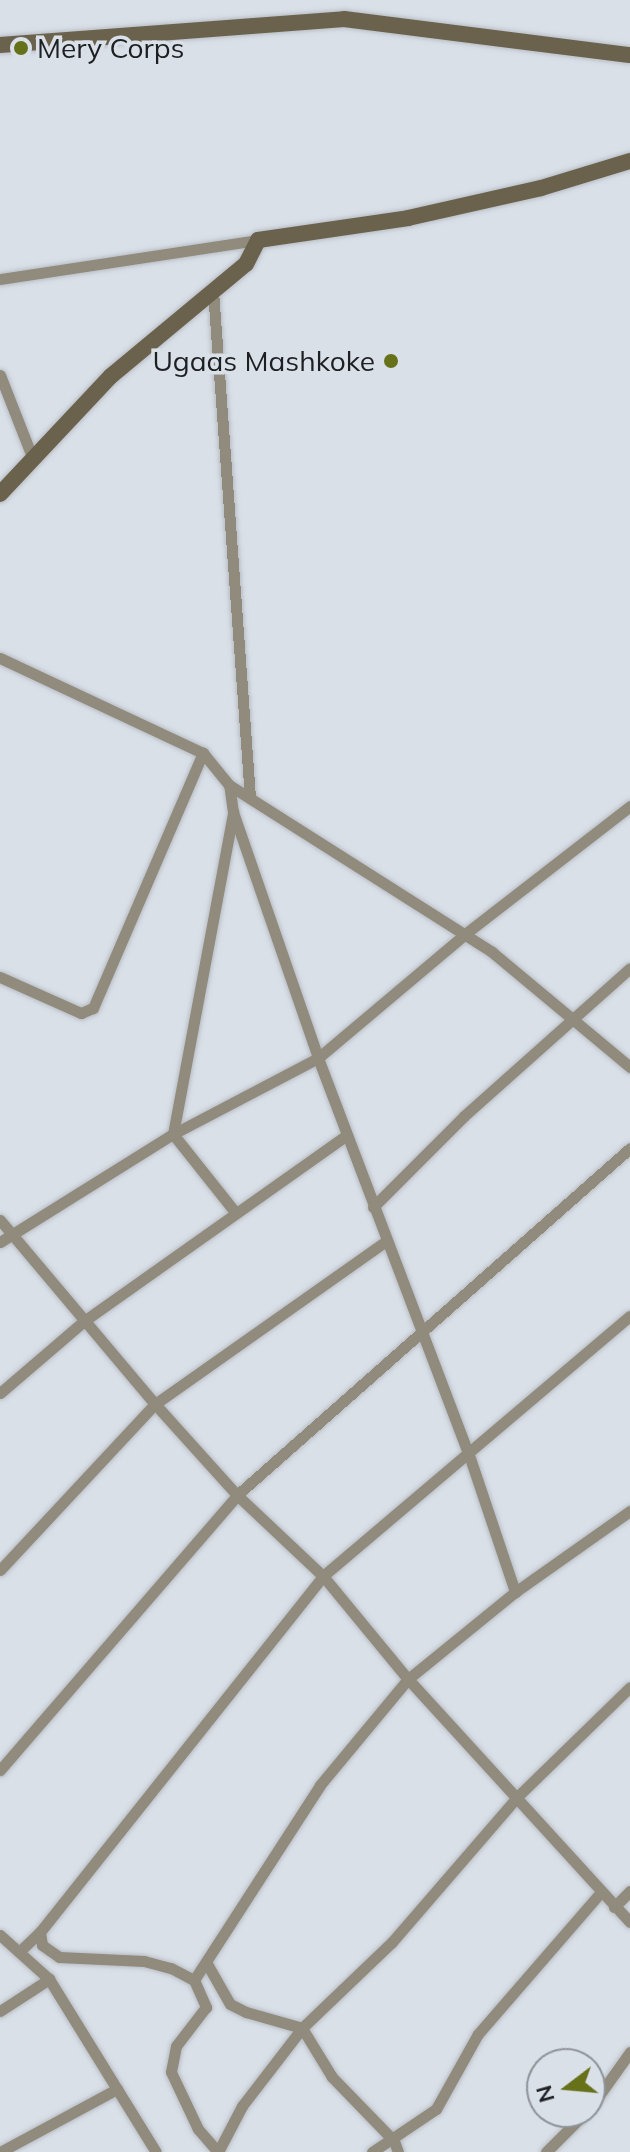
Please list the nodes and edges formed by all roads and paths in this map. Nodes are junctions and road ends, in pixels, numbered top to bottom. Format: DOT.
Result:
graph roads {
  1 [pos="0,45"];
  2 [pos="630,55"];
  3 [pos="630,161"];
  4 [pos="258,240"];
  5 [pos="0,279"];
  6 [pos="213,291"];
  7 [pos="0,375"];
  8 [pos="33,459"];
  9 [pos="0,494"];
  10 [pos="0,658"];
  11 [pos="203,753"];
  12 [pos="229,785"];
  13 [pos="250,797"];
  14 [pos="630,806"];
  15 [pos="233,812"];
  16 [pos="465,934"];
  17 [pos="630,968"];
  18 [pos="0,977"];
  19 [pos="572,1017"];
  20 [pos="318,1058"];
  21 [pos="630,1067"];
  22 [pos="173,1134"];
  23 [pos="347,1135"];
  24 [pos="630,1148"];
  25 [pos="373,1207"];
  26 [pos="235,1212"];
  27 [pos="0,1220"];
  28 [pos="12,1237"];
  29 [pos="386,1241"];
  30 [pos="0,1242"];
  31 [pos="630,1316"];
  32 [pos="84,1321"];
  33 [pos="423,1334"];
  34 [pos="0,1393"];
  35 [pos="155,1404"];
  36 [pos="468,1452"];
  37 [pos="237,1495"];
  38 [pos="630,1511"];
  39 [pos="0,1570"];
  40 [pos="323,1576"];
  41 [pos="515,1592"];
  42 [pos="408,1679"];
  43 [pos="630,1687"];
  44 [pos="0,1770"];
  45 [pos="518,1796"];
  46 [pos="630,1891"];
  47 [pos="601,1892"];
  48 [pos="614,1907"];
  49 [pos="630,1922"];
  50 [pos="40,1932"];
  51 [pos="0,1935"];
  52 [pos="19,1952"];
  53 [pos="206,1962"];
  54 [pos="49,1979"];
  55 [pos="194,1980"];
  56 [pos="0,2011"];
  57 [pos="302,2028"];
  58 [pos="630,2052"];
  59 [pos="606,2085"];
  60 [pos="117,2089"];
  61 [pos="570,2128"];
  62 [pos="396,2146"];
  63 [pos="0,2152"];
  64 [pos="156,2152"];
  65 [pos="218,2152"];
  66 [pos="372,2152"];
  67 [pos="546,2152"];
  1 -- 2 [label="main road"];
  3 -- 4 [label="main road"];
  4 -- 5 [label="street"];
  4 -- 6 [label="main road"];
  6 -- 8 [label="main road"];
  6 -- 13 [label="street"];
  7 -- 8 [label="street"];
  8 -- 9 [label="main road"];
  10 -- 11 [label="street"];
  11 -- 12 [label="street"];
  11 -- 18 [label="street"];
  12 -- 13 [label="street"];
  12 -- 15 [label="street"];
  13 -- 16 [label="street"];
  14 -- 16 [label="street"];
  15 -- 20 [label="street"];
  15 -- 22 [label="street"];
  16 -- 19 [label="street"];
  16 -- 20 [label="street"];
  17 -- 19 [label="street"];
  19 -- 21 [label="street"];
  19 -- 25 [label="street"];
  20 -- 22 [label="street"];
  20 -- 23 [label="street"];
  22 -- 26 [label="street"];
  22 -- 28 [label="street"];
  23 -- 25 [label="street"];
  23 -- 26 [label="street"];
  24 -- 33 [label="street"];
  25 -- 29 [label="street"];
  26 -- 32 [label="street"];
  27 -- 28 [label="street"];
  28 -- 30 [label="street"];
  28 -- 32 [label="street"];
  29 -- 33 [label="street"];
  29 -- 35 [label="street"];
  31 -- 36 [label="street"];
  32 -- 34 [label="street"];
  32 -- 35 [label="street"];
  33 -- 36 [label="street"];
  33 -- 37 [label="street"];
  35 -- 37 [label="street"];
  35 -- 39 [label="street"];
  36 -- 40 [label="street"];
  36 -- 41 [label="street"];
  37 -- 40 [label="street"];
  37 -- 44 [label="street"];
  38 -- 41 [label="street"];
  40 -- 42 [label="street"];
  40 -- 50 [label="street"];
  41 -- 42 [label="street"];
  42 -- 45 [label="street"];
  42 -- 53 [label="street"];
  43 -- 45 [label="street"];
  45 -- 47 [label="street"];
  45 -- 57 [label="street"];
  46 -- 48 [label="street"];
  47 -- 48 [label="street"];
  47 -- 62 [label="street"];
  48 -- 49 [label="street"];
  50 -- 52 [label="street"];
  50 -- 55 [label="street"];
  51 -- 52 [label="street"];
  52 -- 54 [label="street"];
  53 -- 55 [label="street"];
  53 -- 57 [label="street"];
  54 -- 56 [label="street"];
  54 -- 60 [label="street"];
  55 -- 65 [label="street"];
  57 -- 62 [label="street"];
  57 -- 65 [label="street"];
  58 -- 59 [label="street"];
  60 -- 63 [label="street"];
  60 -- 64 [label="street"];
  61 -- 67 [label="street"];
  62 -- 66 [label="street"];
}
